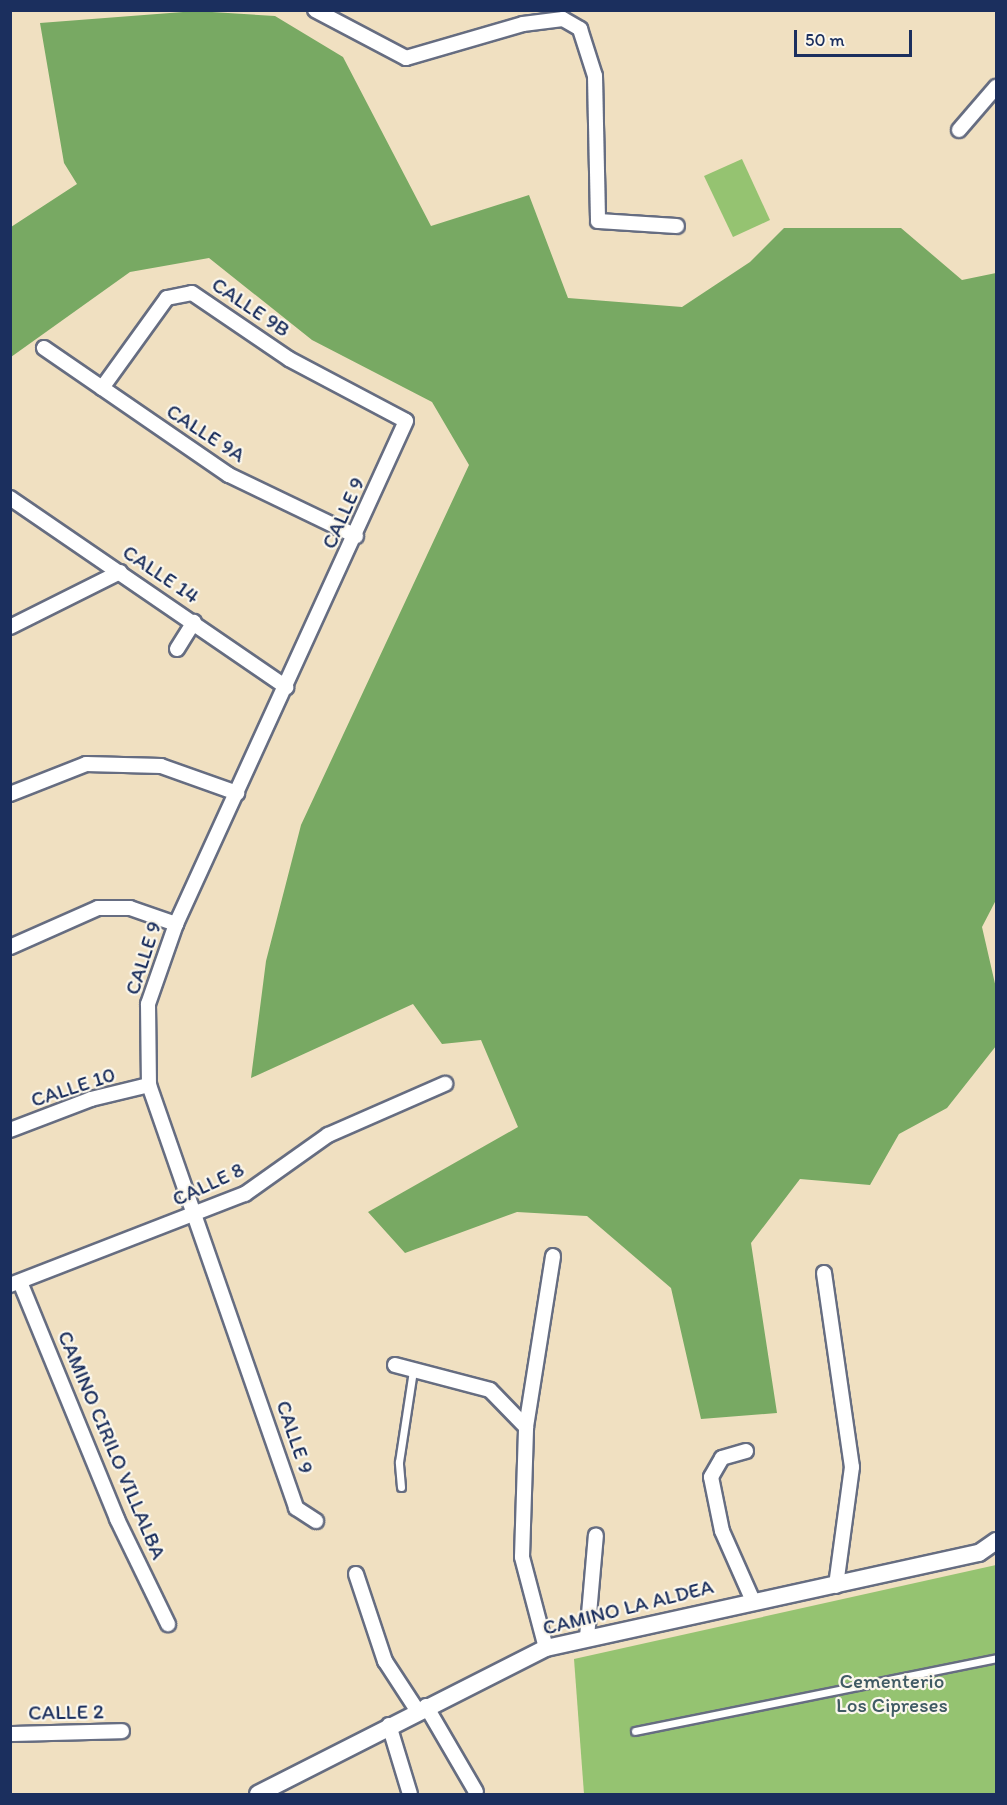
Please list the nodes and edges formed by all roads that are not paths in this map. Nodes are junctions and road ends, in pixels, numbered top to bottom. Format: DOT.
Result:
graph roads {
  1 [pos="315,10"];
  2 [pos="563,15"];
  3 [pos="996,87"];
  4 [pos="959,130"];
  5 [pos="677,226"];
  6 [pos="44,348"];
  7 [pos="102,388"];
  8 [pos="406,421"];
  9 [pos="10,498"];
  10 [pos="356,536"];
  11 [pos="120,572"];
  12 [pos="194,622"];
  13 [pos="10,627"];
  14 [pos="177,649"];
  15 [pos="286,687"];
  16 [pos="237,793"];
  17 [pos="10,794"];
  18 [pos="176,924"];
  19 [pos="10,947"];
  20 [pos="446,1084"];
  21 [pos="149,1085"];
  22 [pos="10,1130"];
  23 [pos="192,1216"];
  24 [pos="553,1256"];
  25 [pos="824,1273"];
  26 [pos="15,1284"];
  27 [pos="394,1365"];
  28 [pos="413,1370"];
  29 [pos="526,1427"];
  30 [pos="746,1451"];
  31 [pos="401,1487"];
  32 [pos="316,1521"];
  33 [pos="596,1535"];
  34 [pos="996,1541"];
  35 [pos="356,1574"];
  36 [pos="836,1586"];
  37 [pos="753,1601"];
  38 [pos="168,1624"];
  39 [pos="587,1636"];
  40 [pos="546,1648"];
  41 [pos="996,1658"];
  42 [pos="421,1708"];
  43 [pos="389,1725"];
  44 [pos="122,1731"];
  45 [pos="636,1731"];
  46 [pos="10,1734"];
  47 [pos="476,1792"];
  48 [pos="258,1794"];
  49 [pos="410,1794"];
  1 -- 2 [label="street"];
  2 -- 5 [label="street"];
  3 -- 4 [label="street"];
  6 -- 7 [label="street, CALLE 9A"];
  7 -- 8 [label="street, CALLE 9B"];
  7 -- 10 [label="street, CALLE 9A"];
  8 -- 10 [label="street, CALLE 9"];
  9 -- 11 [label="street, CALLE 14"];
  10 -- 15 [label="street, CALLE 9"];
  11 -- 12 [label="street, CALLE 14"];
  11 -- 13 [label="street"];
  12 -- 14 [label="street"];
  12 -- 15 [label="street, CALLE 14"];
  15 -- 16 [label="street, CALLE 9"];
  16 -- 17 [label="street"];
  16 -- 18 [label="street, CALLE 9"];
  18 -- 19 [label="street"];
  18 -- 21 [label="street, CALLE 9"];
  20 -- 23 [label="street, CALLE 8"];
  21 -- 22 [label="street, CALLE 10"];
  21 -- 23 [label="street, CALLE 9"];
  23 -- 26 [label="street, CALLE 8"];
  23 -- 32 [label="street, CALLE 9"];
  24 -- 29 [label="street"];
  25 -- 36 [label="street"];
  26 -- 38 [label="street, CAMINO CIRILO VILLALBA"];
  27 -- 28 [label="street"];
  28 -- 29 [label="street"];
  28 -- 31 [label="lane"];
  29 -- 40 [label="street"];
  30 -- 37 [label="street"];
  33 -- 39 [label="street"];
  34 -- 36 [label="street, CAMINO LA ALDEA"];
  35 -- 42 [label="street"];
  36 -- 37 [label="street, CAMINO LA ALDEA"];
  37 -- 39 [label="street, CAMINO LA ALDEA"];
  39 -- 40 [label="street, CAMINO LA ALDEA"];
  40 -- 42 [label="street, CAMINO LA ALDEA"];
  41 -- 45 [label="lane"];
  42 -- 43 [label="street, CAMINO LA ALDEA"];
  42 -- 47 [label="street"];
  43 -- 48 [label="street, CAMINO LA ALDEA"];
  43 -- 49 [label="street"];
  44 -- 46 [label="street, CALLE 2"];
}
